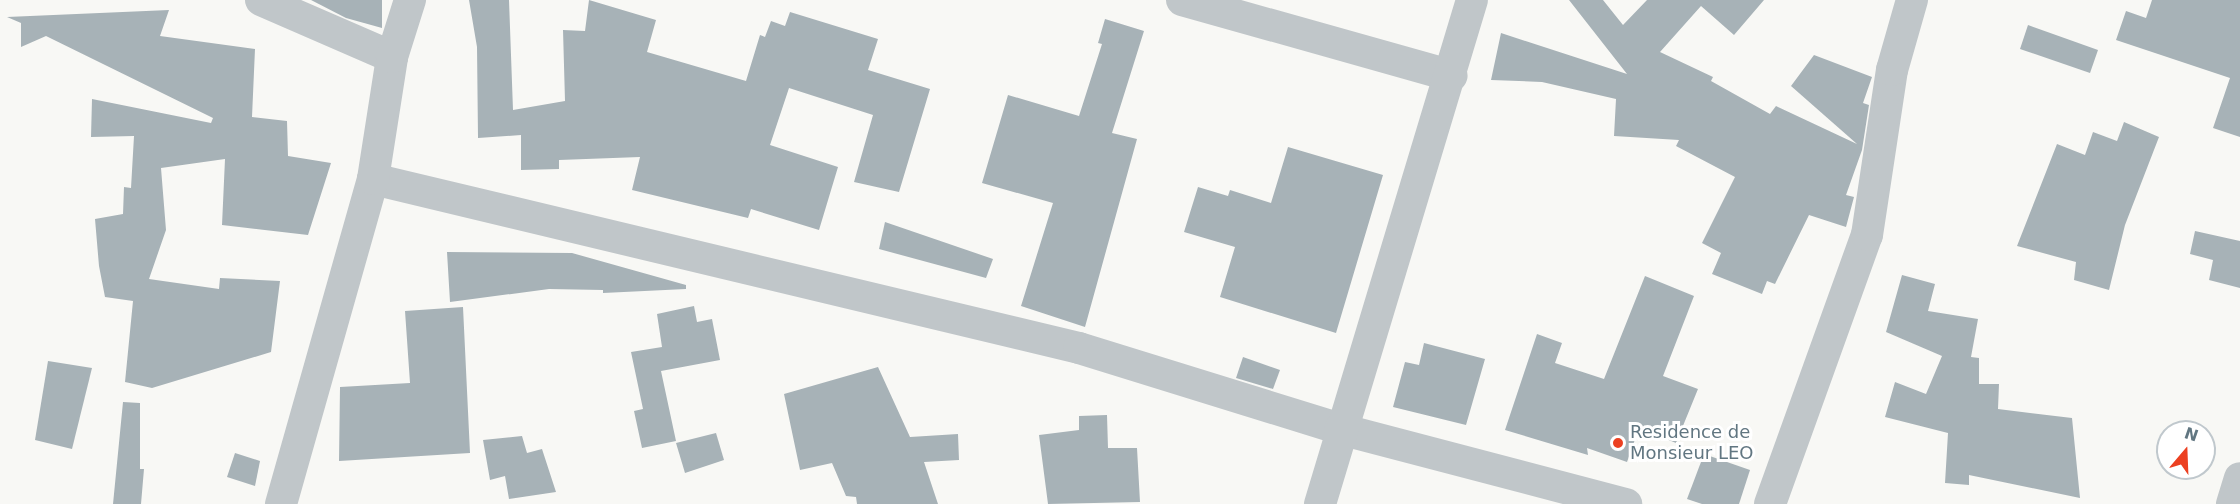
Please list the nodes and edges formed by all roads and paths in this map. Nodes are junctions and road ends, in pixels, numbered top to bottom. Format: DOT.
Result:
graph roads {
  1 [pos="261,0"];
  2 [pos="410,0"];
  3 [pos="1182,0"];
  4 [pos="1472,0"];
  5 [pos="1912,0"];
  6 [pos="392,57"];
  7 [pos="1452,76"];
  8 [pos="373,179"];
  9 [pos="1340,429"];
  10 [pos="2240,478"];
  11 [pos="281,504"];
  12 [pos="1320,504"];
  13 [pos="1626,504"];
  14 [pos="1770,504"];
  15 [pos="2232,504"];
  1 -- 6 [label="street"];
  2 -- 6 [label="street"];
  3 -- 7 [label="street"];
  4 -- 7 [label="street"];
  5 -- 14 [label="street"];
  6 -- 8 [label="street"];
  7 -- 9 [label="street"];
  8 -- 9 [label="street"];
  8 -- 11 [label="street"];
  9 -- 12 [label="street"];
  9 -- 13 [label="street"];
  10 -- 15 [label="street"];
}
